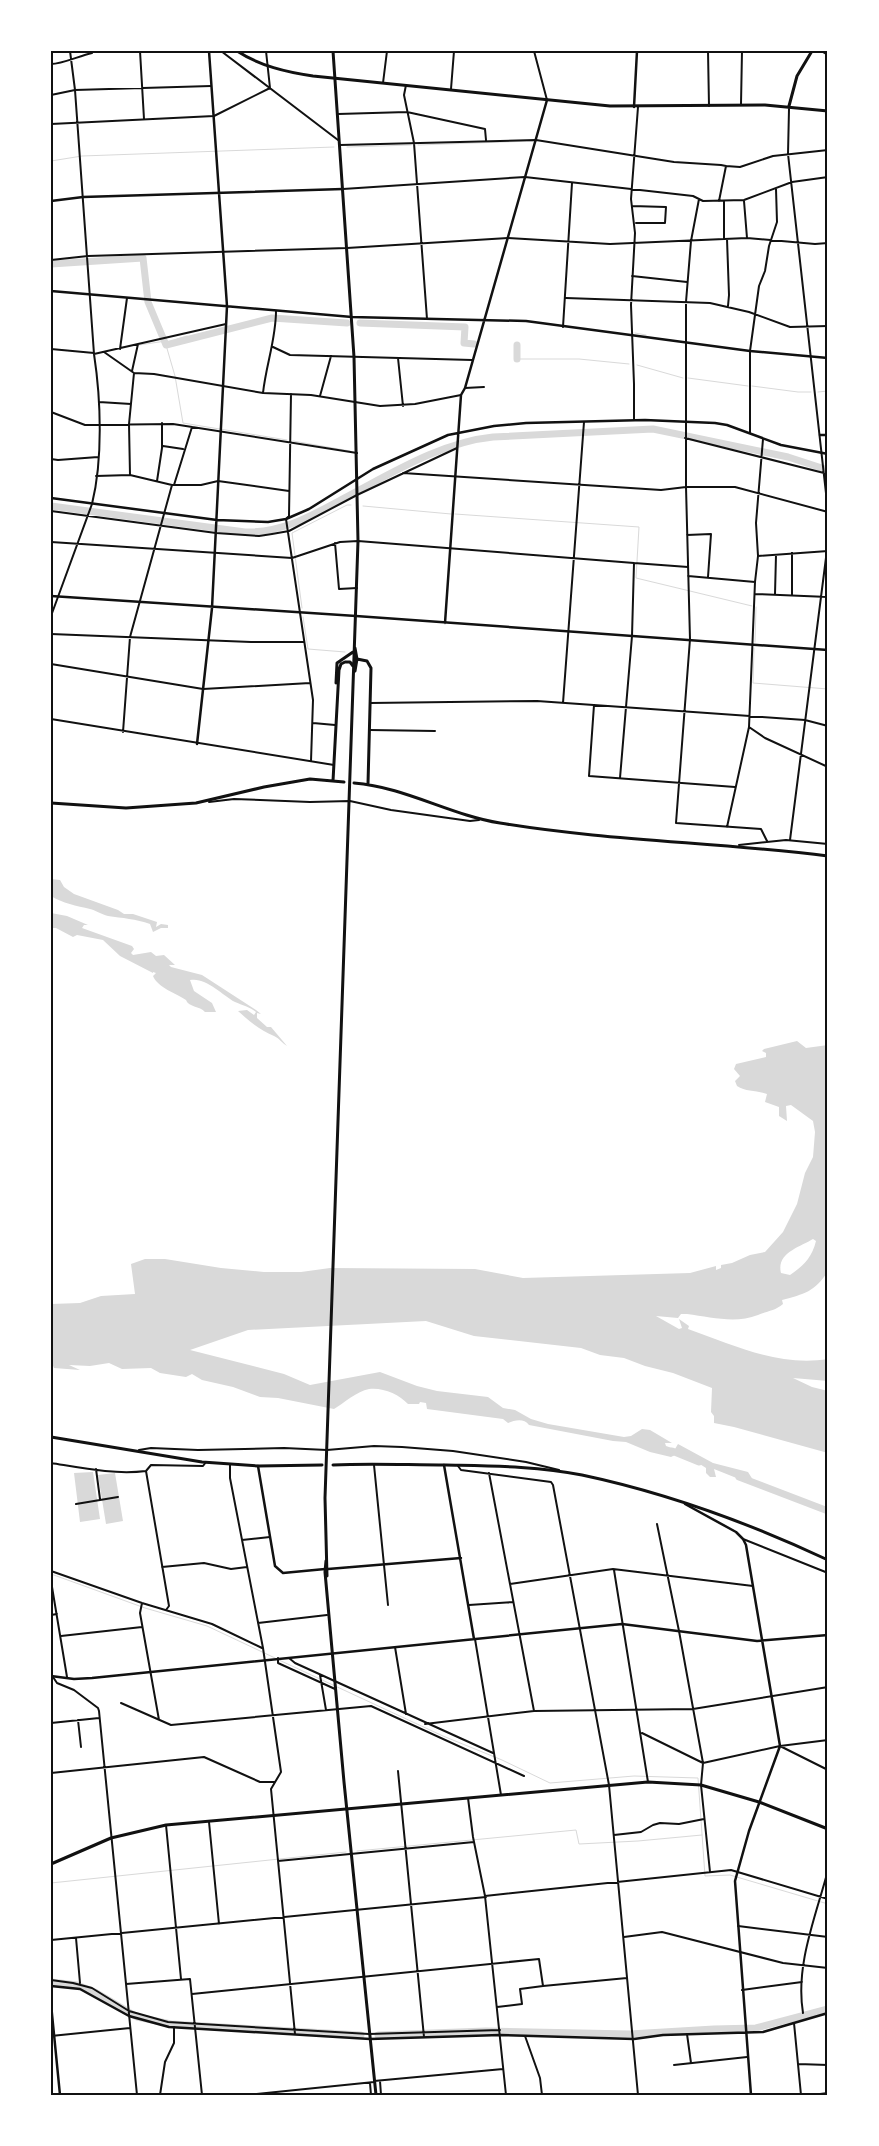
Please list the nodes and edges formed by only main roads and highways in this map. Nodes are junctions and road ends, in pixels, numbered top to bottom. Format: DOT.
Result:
graph roads {
  1 [pos="237,51"];
  2 [pos="333,51"];
  3 [pos="812,51"];
  4 [pos="335,78"];
  5 [pos="789,106"];
  6 [pos="828,111"];
  7 [pos="355,647"];
  8 [pos="353,652"];
  9 [pos="357,659"];
  10 [pos="353,666"];
  11 [pos="354,671"];
  12 [pos="336,686"];
  13 [pos="333,781"];
  14 [pos="344,782"];
  15 [pos="354,783"];
  16 [pos="368,784"];
  17 [pos="51,803"];
  18 [pos="827,856"];
  19 [pos="51,1437"];
  20 [pos="322,1465"];
  21 [pos="333,1465"];
  22 [pos="828,1560"];
  23 [pos="347,1809"];
  24 [pos="828,1829"];
  25 [pos="51,1864"];
  26 [pos="376,2095"];
  1 -- 4 [label="main road"];
  2 -- 4 [label="main road"];
  3 -- 5 [label="main road"];
  4 -- 5 [label="main road"];
  4 -- 7 [label="main road"];
  5 -- 6 [label="main road"];
  7 -- 8 [label="main road"];
  7 -- 9 [label="main road"];
  8 -- 10 [label="main road"];
  8 -- 12 [label="main road"];
  9 -- 11 [label="main road"];
  9 -- 16 [label="main road"];
  10 -- 11 [label="main road"];
  10 -- 12 [label="main road"];
  11 -- 23 [label="main road"];
  12 -- 13 [label="main road"];
  13 -- 14 [label="main road"];
  13 -- 17 [label="main road"];
  15 -- 16 [label="main road"];
  16 -- 18 [label="main road"];
  19 -- 20 [label="main road"];
  21 -- 22 [label="main road"];
  23 -- 24 [label="main road"];
  23 -- 25 [label="main road"];
  23 -- 26 [label="main road"];
}
